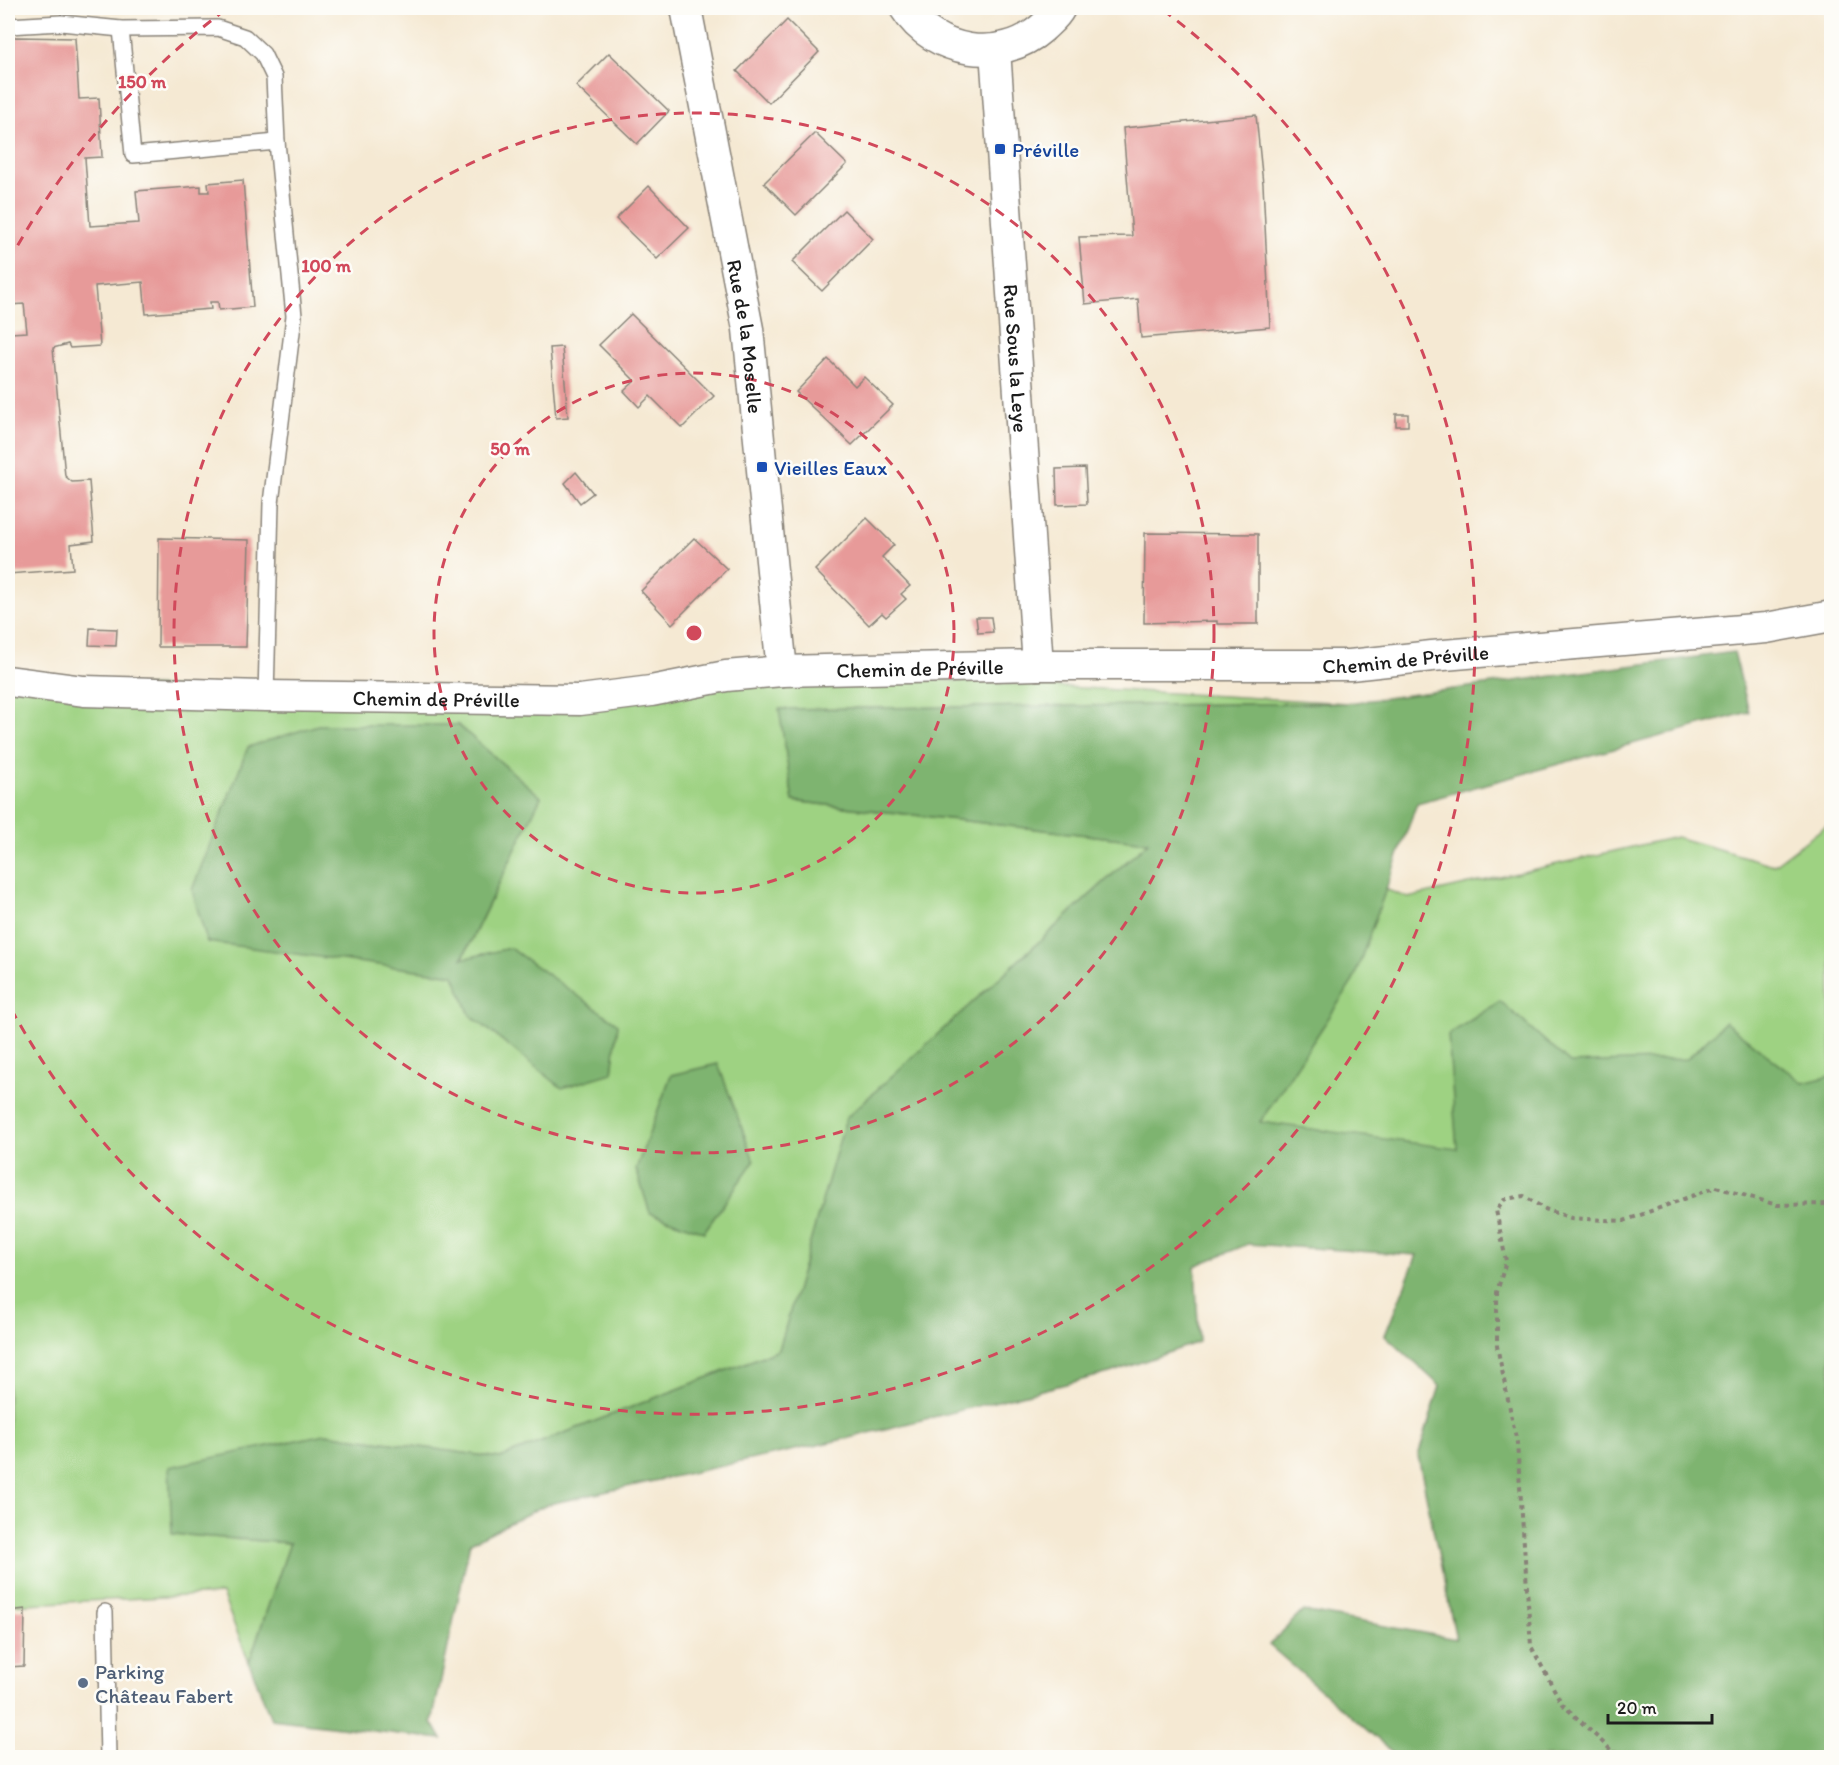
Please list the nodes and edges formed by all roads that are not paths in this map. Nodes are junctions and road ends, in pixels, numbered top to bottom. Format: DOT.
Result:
graph roads {
  1 [pos="686,8"];
  2 [pos="905,8"];
  3 [pos="1060,8"];
  4 [pos="8,26"];
  5 [pos="122,29"];
  6 [pos="995,50"];
  7 [pos="277,142"];
  8 [pos="1832,616"];
  9 [pos="1038,665"];
  10 [pos="782,671"];
  11 [pos="8,681"];
  12 [pos="266,696"];
  13 [pos="105,1612"];
  14 [pos="108,1758"];
  1 -- 10 [label="street, Rue de la Moselle"];
  2 -- 6 [label="street"];
  3 -- 6 [label="street"];
  4 -- 5 [label="lane"];
  5 -- 7 [label="lane"];
  5 -- 7 [label="lane"];
  6 -- 9 [label="street, Rue Sous la Leye"];
  7 -- 12 [label="lane"];
  8 -- 9 [label="street, Chemin de Préville"];
  9 -- 10 [label="street, Chemin de Préville"];
  10 -- 12 [label="street, Chemin de Préville"];
  11 -- 12 [label="street, Chemin de Préville"];
  13 -- 14 [label="lane"];
}
